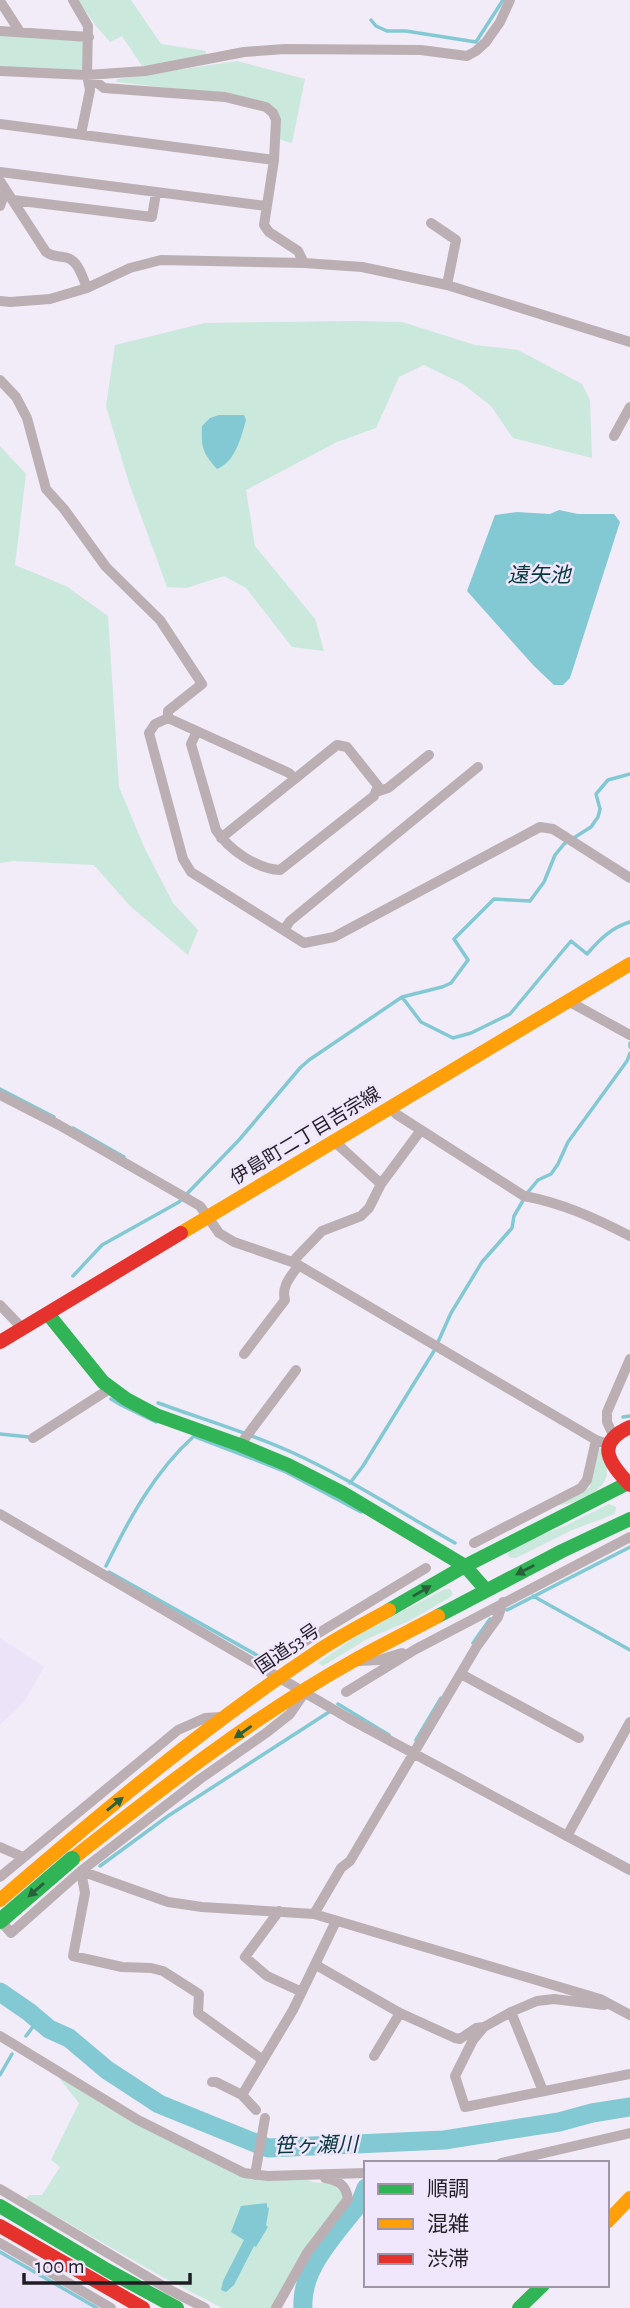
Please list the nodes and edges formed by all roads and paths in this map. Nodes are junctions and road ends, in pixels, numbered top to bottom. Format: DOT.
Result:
graph roads {
  1 [pos="73,0"];
  2 [pos="510,0"];
  3 [pos="0,1"];
  4 [pos="0,31"];
  5 [pos="20,32"];
  6 [pos="89,37"];
  7 [pos="0,71"];
  8 [pos="87,75"];
  9 [pos="0,124"];
  10 [pos="81,134"];
  11 [pos="274,160"];
  12 [pos="0,172"];
  13 [pos="3,186"];
  14 [pos="156,192"];
  15 [pos="13,200"];
  16 [pos="0,206"];
  17 [pos="266,206"];
  18 [pos="431,223"];
  19 [pos="304,263"];
  20 [pos="447,285"];
  21 [pos="87,288"];
  22 [pos="0,301"];
  23 [pos="630,342"];
  24 [pos="0,380"];
  25 [pos="630,407"];
  26 [pos="614,436"];
  27 [pos="168,718"];
  28 [pos="197,731"];
  29 [pos="429,755"];
  30 [pos="478,767"];
  31 [pos="295,779"];
  32 [pos="376,792"];
  33 [pos="221,838"];
  34 [pos="630,878"];
  35 [pos="284,930"];
  36 [pos="630,964"];
  37 [pos="568,1001"];
  38 [pos="630,1035"];
  39 [pos="0,1095"];
  40 [pos="392,1108"];
  41 [pos="421,1130"];
  42 [pos="335,1142"];
  43 [pos="381,1184"];
  44 [pos="209,1217"];
  45 [pos="630,1236"];
  46 [pos="296,1262"];
  47 [pos="0,1305"];
  48 [pos="48,1314"];
  49 [pos="22,1328"];
  50 [pos="0,1342"];
  51 [pos="244,1354"];
  52 [pos="630,1359"];
  53 [pos="296,1370"];
  54 [pos="111,1388"];
  55 [pos="630,1427"];
  56 [pos="33,1438"];
  57 [pos="246,1438"];
  58 [pos="606,1440"];
  59 [pos="629,1483"];
  60 [pos="577,1508"];
  61 [pos="536,1511"];
  62 [pos="0,1514"];
  63 [pos="630,1519"];
  64 [pos="630,1537"];
  65 [pos="511,1542"];
  66 [pos="474,1543"];
  67 [pos="603,1550"];
  68 [pos="562,1551"];
  69 [pos="465,1566"];
  70 [pos="426,1568"];
  71 [pos="486,1590"];
  72 [pos="503,1602"];
  73 [pos="359,1609"];
  74 [pos="382,1614"];
  75 [pos="339,1621"];
  76 [pos="416,1649"];
  77 [pos="317,1651"];
  78 [pos="284,1654"];
  79 [pos="352,1661"];
  80 [pos="461,1674"];
  81 [pos="279,1677"];
  82 [pos="305,1692"];
  83 [pos="346,1692"];
  84 [pos="225,1716"];
  85 [pos="630,1722"];
  86 [pos="178,1730"];
  87 [pos="579,1738"];
  88 [pos="414,1754"];
  89 [pos="163,1765"];
  90 [pos="567,1836"];
  91 [pos="0,1847"];
  92 [pos="23,1857"];
  93 [pos="71,1859"];
  94 [pos="630,1870"];
  95 [pos="0,1877"];
  96 [pos="0,1900"];
  97 [pos="279,1911"];
  98 [pos="314,1913"];
  99 [pos="0,1921"];
  100 [pos="336,1921"];
  101 [pos="316,1965"];
  102 [pos="302,1992"];
  103 [pos="608,2004"];
  104 [pos="511,2012"];
  105 [pos="400,2013"];
  106 [pos="630,2015"];
  107 [pos="484,2027"];
  108 [pos="0,2036"];
  109 [pos="374,2056"];
  110 [pos="263,2060"];
  111 [pos="630,2074"];
  112 [pos="212,2082"];
  113 [pos="543,2091"];
  114 [pos="242,2095"];
  115 [pos="256,2110"];
  116 [pos="265,2118"];
  117 [pos="630,2133"];
  118 [pos="510,2161"];
  119 [pos="255,2173"];
  120 [pos="320,2174"];
  121 [pos="364,2174"];
  122 [pos="0,2189"];
  123 [pos="630,2197"];
  124 [pos="0,2206"];
  125 [pos="609,2220"];
  126 [pos="0,2226"];
  127 [pos="0,2243"];
  128 [pos="540,2287"];
  129 [pos="111,2308"];
  130 [pos="143,2308"];
  131 [pos="177,2308"];
  132 [pos="205,2308"];
  133 [pos="276,2308"];
  134 [pos="519,2308"];
  1 -- 6 [label="street"];
  2 -- 8 [label="street"];
  3 -- 5 [label="street"];
  4 -- 5 [label="street"];
  5 -- 6 [label="street"];
  6 -- 8 [label="street"];
  7 -- 8 [label="street"];
  8 -- 10 [label="street"];
  8 -- 11 [label="street"];
  9 -- 10 [label="street"];
  10 -- 11 [label="street"];
  11 -- 17 [label="street"];
  12 -- 14 [label="street"];
  13 -- 15 [label="street"];
  13 -- 16 [label="street"];
  14 -- 15 [label="street"];
  14 -- 17 [label="street"];
  15 -- 21 [label="street"];
  17 -- 19 [label="street"];
  18 -- 20 [label="street"];
  19 -- 20 [label="street"];
  19 -- 21 [label="street"];
  20 -- 23 [label="street"];
  21 -- 22 [label="street"];
  24 -- 27 [label="street"];
  25 -- 26 [label="street"];
  27 -- 28 [label="street"];
  27 -- 35 [label="street"];
  28 -- 31 [label="street"];
  28 -- 33 [label="street"];
  29 -- 32 [label="street"];
  30 -- 35 [label="street"];
  31 -- 32 [label="street"];
  31 -- 33 [label="street"];
  32 -- 33 [label="street"];
  34 -- 35 [label="street"];
  36 -- 37 [label="main road, 伊島町二丁目吉宗線"];
  37 -- 38 [label="street"];
  37 -- 40 [label="main road, 伊島町二丁目吉宗線"];
  39 -- 44 [label="street"];
  40 -- 41 [label="street"];
  40 -- 42 [label="main road, 伊島町二丁目吉宗線"];
  41 -- 43 [label="street"];
  41 -- 45 [label="street"];
  42 -- 43 [label="street"];
  42 -- 44 [label="main road, 伊島町二丁目吉宗線"];
  43 -- 46 [label="street"];
  44 -- 46 [label="street"];
  44 -- 48 [label="main road, 伊島町二丁目吉宗線"];
  46 -- 51 [label="street"];
  46 -- 58 [label="street"];
  47 -- 49 [label="street"];
  48 -- 49 [label="main road, 伊島町二丁目吉宗線"];
  48 -- 54 [label="main road"];
  49 -- 50 [label="main road, 伊島町二丁目吉宗線"];
  52 -- 58 [label="street"];
  53 -- 57 [label="street"];
  54 -- 56 [label="street"];
  54 -- 57 [label="main road"];
  55 -- 58 [label="main road"];
  57 -- 69 [label="main road"];
  58 -- 59 [label="main road"];
  58 -- 61 [label="street"];
  59 -- 60 [label="main road, 国道53号"];
  60 -- 61 [label="street"];
  60 -- 65 [label="main road, 国道53号"];
  61 -- 65 [label="street"];
  61 -- 66 [label="street"];
  62 -- 81 [label="street"];
  63 -- 67 [label="street"];
  63 -- 68 [label="main road, 国道53号"];
  64 -- 67 [label="street"];
  65 -- 69 [label="main road, 国道53号"];
  67 -- 68 [label="street"];
  67 -- 72 [label="street"];
  68 -- 71 [label="main road, 国道53号, one-way"];
  69 -- 71 [label="main road"];
  74 -- 69 [label="main road, 国道53号, one-way"];
  70 -- 73 [label="street"];
  71 -- 79 [label="main road, 国道53号"];
  72 -- 76 [label="street"];
  72 -- 80 [label="street"];
  73 -- 74 [label="street"];
  73 -- 75 [label="street"];
  74 -- 77 [label="main road, 国道53号"];
  75 -- 77 [label="street"];
  75 -- 78 [label="street"];
  76 -- 79 [label="street"];
  76 -- 83 [label="street"];
  77 -- 81 [label="main road, 国道53号"];
  79 -- 82 [label="main road, 国道53号"];
  80 -- 87 [label="street"];
  80 -- 88 [label="street"];
  81 -- 82 [label="street"];
  81 -- 84 [label="main road, 国道53号"];
  82 -- 88 [label="street"];
  82 -- 93 [label="main road, 国道53号, one-way"];
  84 -- 86 [label="street"];
  84 -- 89 [label="main road, 国道53号"];
  85 -- 90 [label="street"];
  86 -- 89 [label="street"];
  86 -- 92 [label="street"];
  88 -- 90 [label="street"];
  88 -- 98 [label="street"];
  93 -- 89 [label="main road, 国道53号, one-way"];
  90 -- 94 [label="street"];
  91 -- 92 [label="street"];
  92 -- 95 [label="street"];
  93 -- 96 [label="main road, 国道53号"];
  93 -- 97 [label="street"];
  93 -- 99 [label="main road, 国道53号, bridge"];
  93 -- 110 [label="street"];
  97 -- 98 [label="street"];
  97 -- 102 [label="street"];
  98 -- 100 [label="street"];
  100 -- 101 [label="street"];
  100 -- 103 [label="street"];
  101 -- 102 [label="street"];
  101 -- 105 [label="street"];
  102 -- 110 [label="street"];
  103 -- 104 [label="street"];
  103 -- 106 [label="street"];
  104 -- 107 [label="street"];
  104 -- 113 [label="street"];
  105 -- 107 [label="street"];
  105 -- 109 [label="street"];
  107 -- 113 [label="street"];
  108 -- 119 [label="street"];
  110 -- 114 [label="street"];
  111 -- 113 [label="street"];
  112 -- 114 [label="street"];
  114 -- 115 [label="street"];
  116 -- 119 [label="street"];
  117 -- 118 [label="street"];
  119 -- 120 [label="street"];
  120 -- 121 [label="street"];
  120 -- 133 [label="street"];
  122 -- 132 [label="street"];
  123 -- 125 [label="main road"];
  124 -- 131 [label="main road"];
  126 -- 130 [label="main road"];
  127 -- 129 [label="street"];
  128 -- 134 [label="main road"];
}
